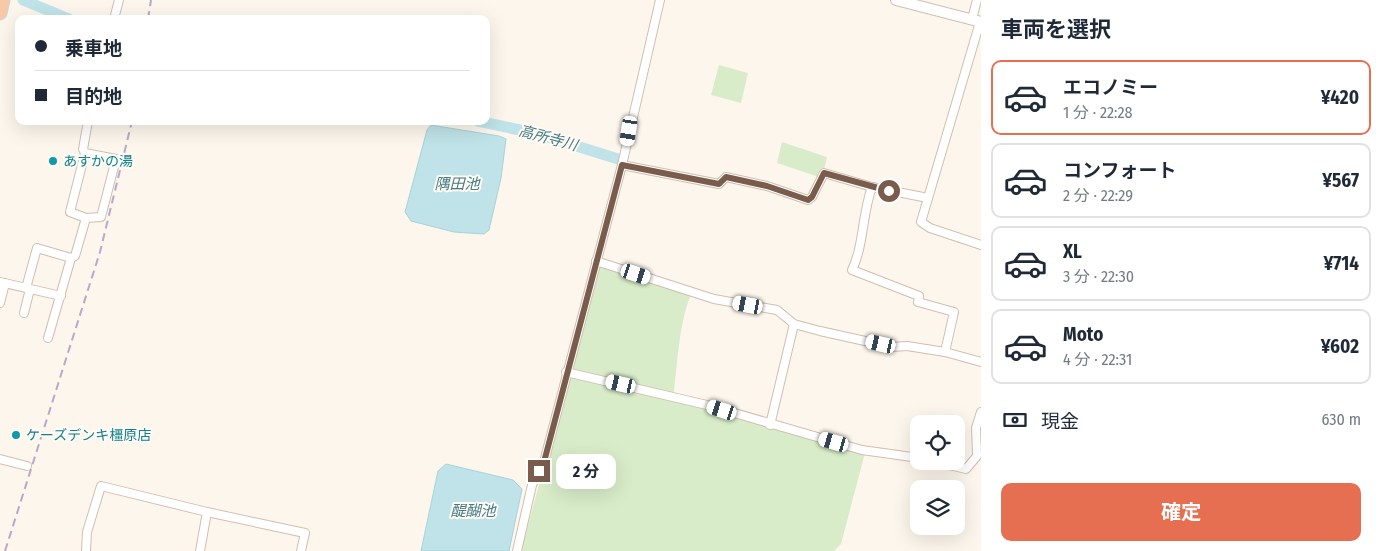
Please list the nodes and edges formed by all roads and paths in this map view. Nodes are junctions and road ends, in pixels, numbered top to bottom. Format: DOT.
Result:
graph roads {
  1 [pos="3,0"];
  2 [pos="119,0"];
  3 [pos="660,0"];
  4 [pos="896,0"];
  5 [pos="977,0"];
  6 [pos="0,13"];
  7 [pos="115,15"];
  8 [pos="978,21"];
  9 [pos="87,125"];
  10 [pos="85,154"];
  11 [pos="622,165"];
  12 [pos="872,187"];
  13 [pos="928,198"];
  14 [pos="86,218"];
  15 [pos="981,244"];
  16 [pos="71,258"];
  17 [pos="596,261"];
  18 [pos="2,283"];
  19 [pos="28,289"];
  20 [pos="61,296"];
  21 [pos="0,302"];
  22 [pos="24,313"];
  23 [pos="794,324"];
  24 [pos="48,338"];
  25 [pos="944,352"];
  26 [pos="981,362"];
  27 [pos="566,372"];
  28 [pos="981,412"];
  29 [pos="770,425"];
  30 [pos="910,457"];
  31 [pos="979,457"];
  32 [pos="0,459"];
  33 [pos="27,466"];
  34 [pos="965,469"];
  35 [pos="207,512"];
  36 [pos="86,551"];
  37 [pos="200,551"];
  38 [pos="301,551"];
  39 [pos="517,551"];
  1 -- 6 [label="highway"];
  2 -- 7 [label="street"];
  3 -- 11 [label="street"];
  4 -- 8 [label="street"];
  5 -- 8 [label="street"];
  8 -- 13 [label="street"];
  9 -- 10 [label="street"];
  10 -- 14 [label="street"];
  10 -- 14 [label="street"];
  11 -- 12 [label="street"];
  11 -- 17 [label="street"];
  12 -- 13 [label="street"];
  12 -- 25 [label="street"];
  13 -- 15 [label="street"];
  14 -- 16 [label="street"];
  16 -- 19 [label="street"];
  16 -- 20 [label="street"];
  17 -- 23 [label="street"];
  17 -- 27 [label="street"];
  18 -- 19 [label="street"];
  18 -- 21 [label="street"];
  19 -- 20 [label="street"];
  19 -- 22 [label="street"];
  20 -- 24 [label="street"];
  23 -- 25 [label="street"];
  23 -- 29 [label="street"];
  25 -- 26 [label="street"];
  27 -- 29 [label="street"];
  27 -- 39 [label="street"];
  28 -- 31 [label="street"];
  29 -- 30 [label="street"];
  31 -- 34 [label="street"];
  32 -- 33 [label="street"];
  35 -- 36 [label="street"];
  35 -- 37 [label="street"];
  35 -- 38 [label="street"];
}
